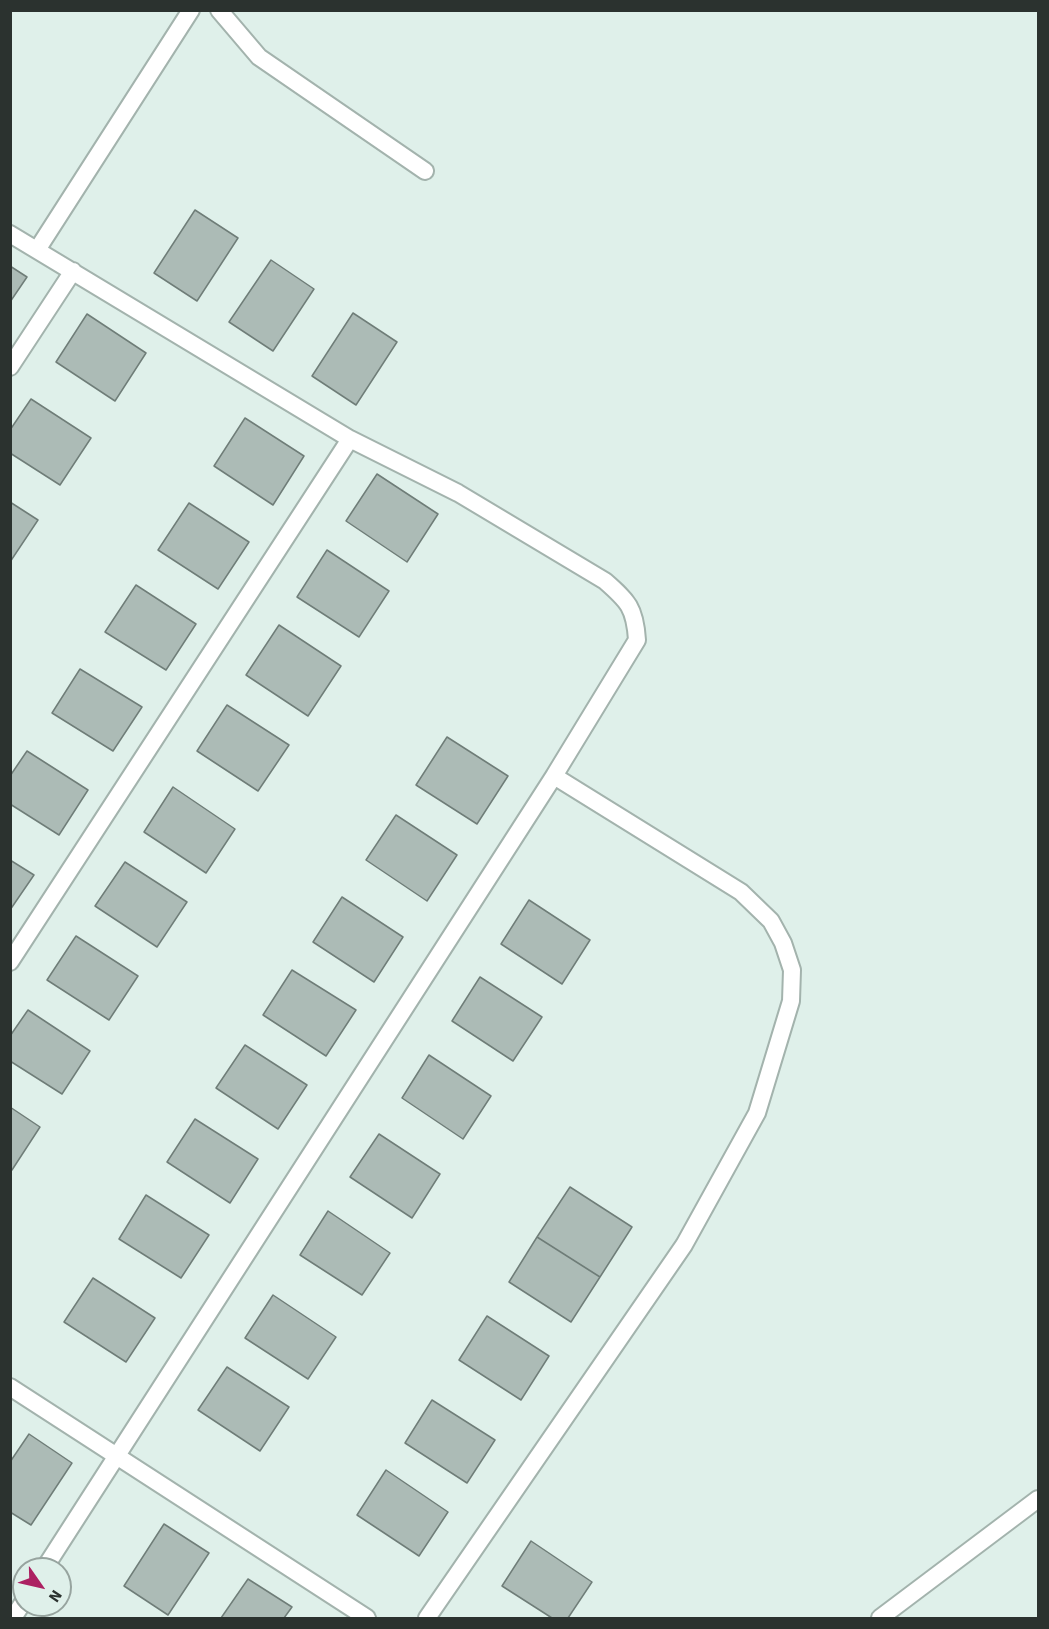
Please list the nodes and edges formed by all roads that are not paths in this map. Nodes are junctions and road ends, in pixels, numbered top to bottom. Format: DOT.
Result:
graph roads {
  1 [pos="191,10"];
  2 [pos="219,10"];
  3 [pos="425,171"];
  4 [pos="10,234"];
  5 [pos="37,250"];
  6 [pos="73,272"];
  7 [pos="10,367"];
  8 [pos="350,439"];
  9 [pos="554,776"];
  10 [pos="10,962"];
  11 [pos="10,1387"];
  12 [pos="116,1456"];
  13 [pos="1038,1499"];
  14 [pos="52,1557"];
  15 [pos="366,1618"];
  16 [pos="427,1618"];
  17 [pos="880,1618"];
  1 -- 5 [label="lane"];
  2 -- 3 [label="lane"];
  4 -- 5 [label="lane"];
  5 -- 6 [label="lane"];
  6 -- 7 [label="lane"];
  6 -- 8 [label="lane"];
  8 -- 9 [label="lane"];
  8 -- 10 [label="lane"];
  9 -- 12 [label="lane"];
  9 -- 16 [label="lane"];
  11 -- 12 [label="lane"];
  12 -- 14 [label="lane"];
  12 -- 15 [label="lane"];
  13 -- 17 [label="lane"];
}
